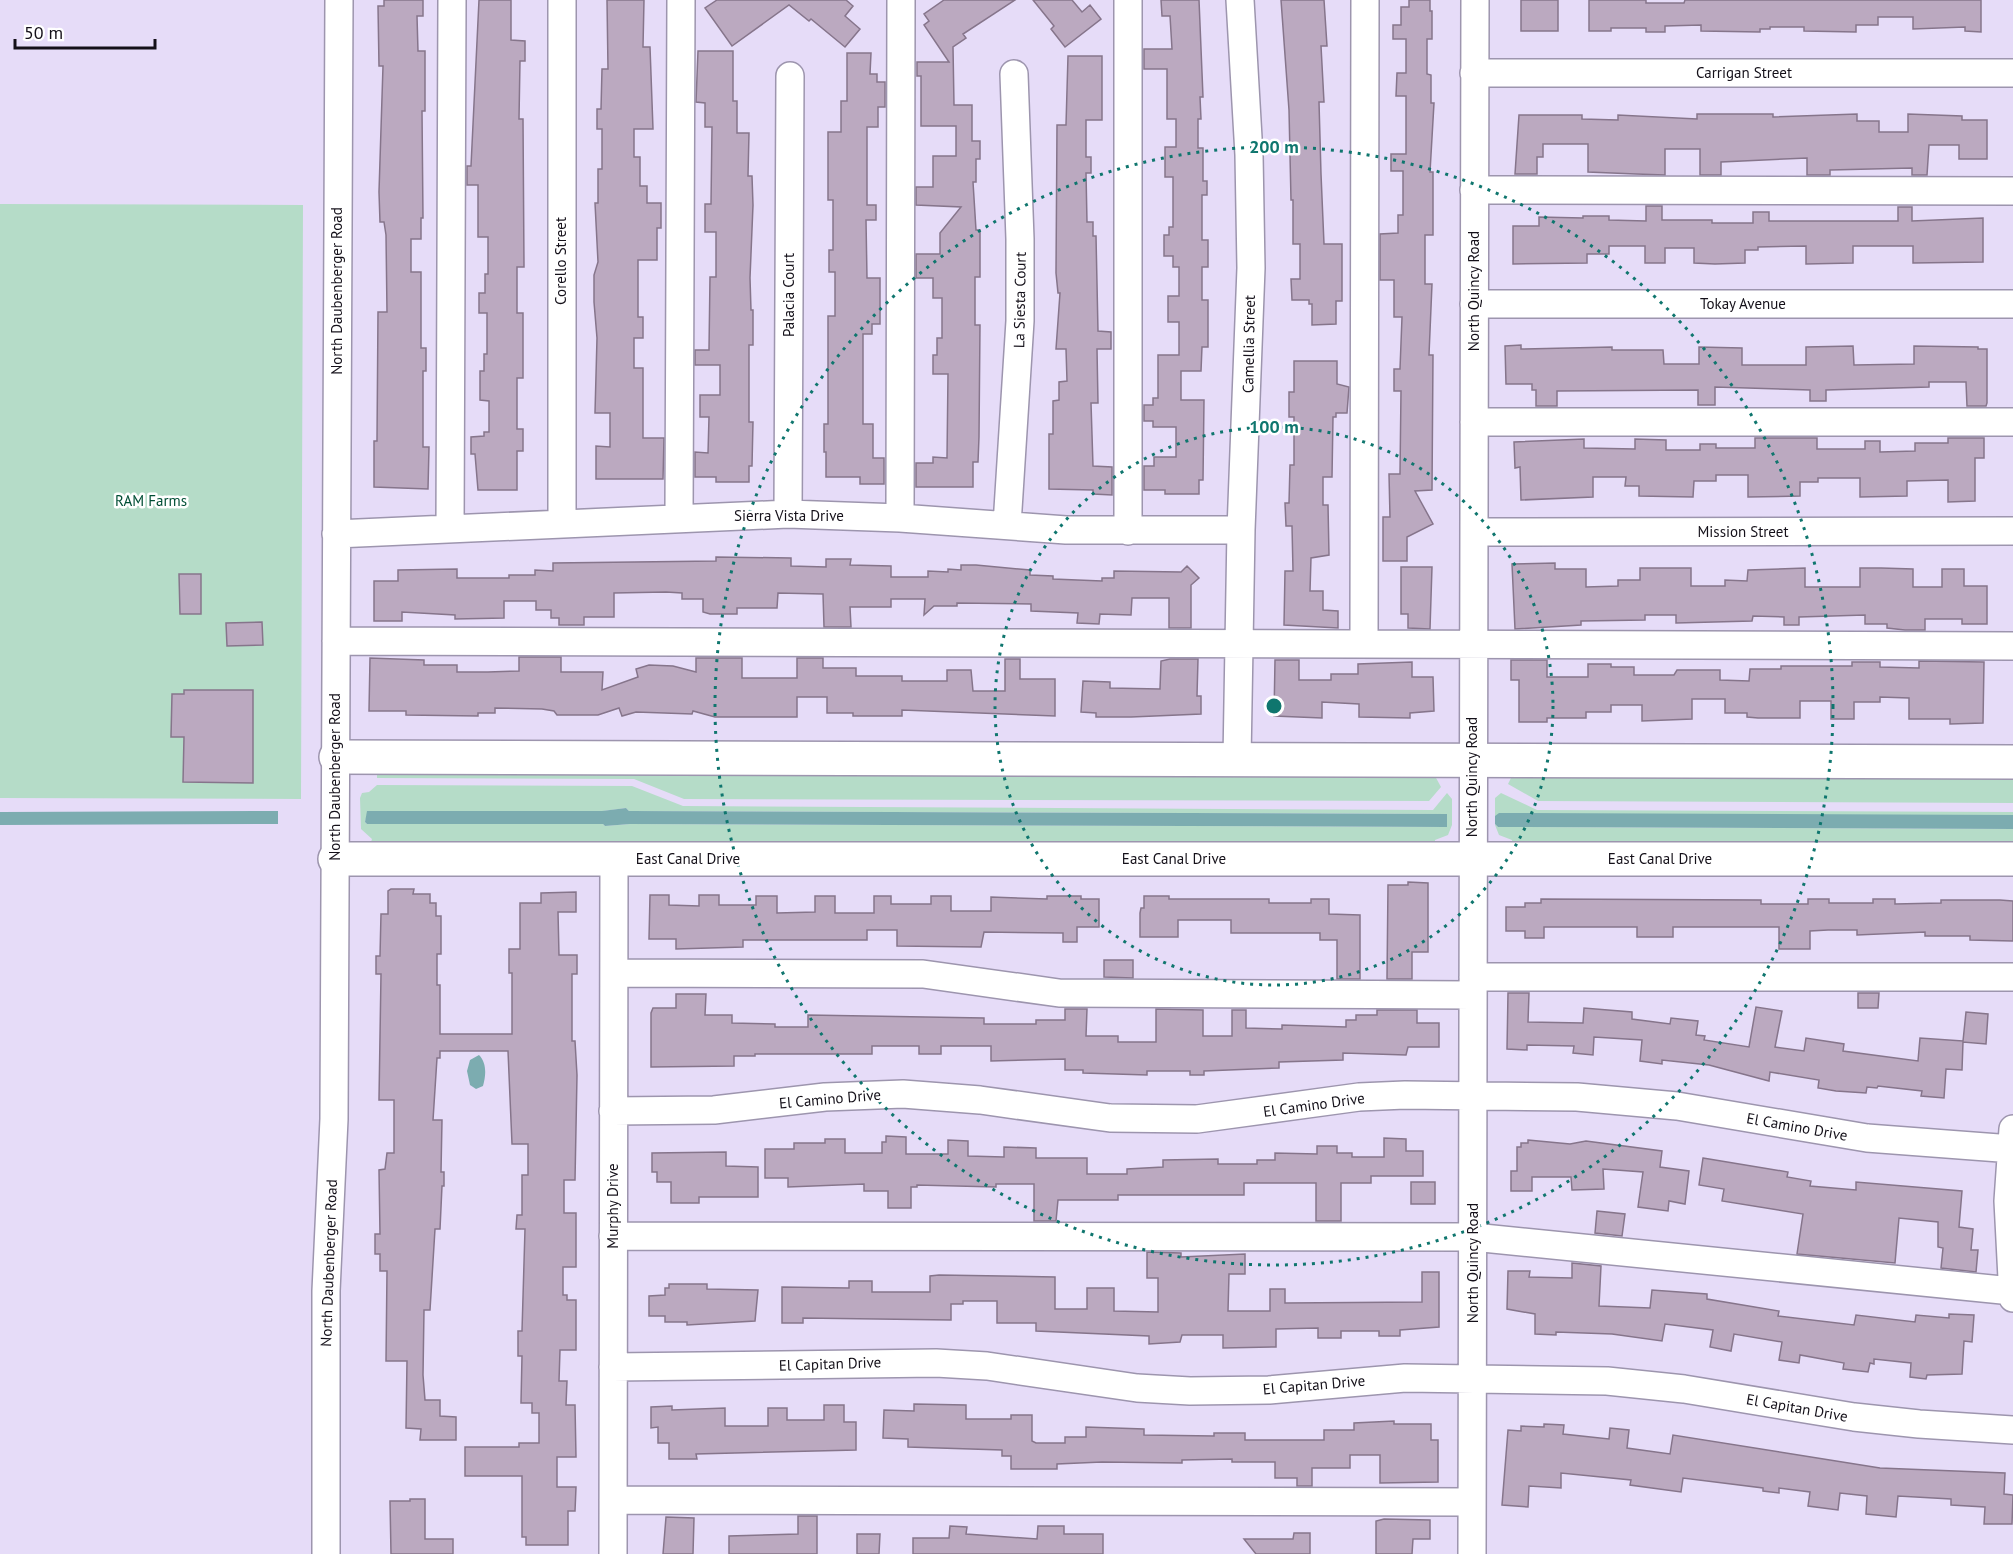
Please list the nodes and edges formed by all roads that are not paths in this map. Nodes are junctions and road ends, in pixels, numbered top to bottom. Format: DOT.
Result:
graph roads {
  1 [pos="339,0"];
  2 [pos="452,0"];
  3 [pos="561,0"];
  4 [pos="681,0"];
  5 [pos="902,0"];
  6 [pos="1128,0"];
  7 [pos="1240,0"];
  8 [pos="1365,0"];
  9 [pos="1475,0"];
  10 [pos="1474,73"];
  11 [pos="2013,73"];
  12 [pos="1014,74"];
  13 [pos="790,76"];
  14 [pos="1474,190"];
  15 [pos="2013,191"];
  16 [pos="1474,304"];
  17 [pos="2013,304"];
  18 [pos="1474,422"];
  19 [pos="2013,422"];
  20 [pos="788,514"];
  21 [pos="680,517"];
  22 [pos="900,518"];
  23 [pos="562,523"];
  24 [pos="1007,525"];
  25 [pos="450,529"];
  26 [pos="1241,530"];
  27 [pos="1128,531"];
  28 [pos="2013,531"];
  29 [pos="1474,532"];
  30 [pos="336,534"];
  31 [pos="336,641"];
  32 [pos="1239,644"];
  33 [pos="1364,644"];
  34 [pos="1473,645"];
  35 [pos="2013,646"];
  36 [pos="336,757"];
  37 [pos="1238,759"];
  38 [pos="1472,760"];
  39 [pos="2013,762"];
  40 [pos="335,859"];
  41 [pos="614,859"];
  42 [pos="1472,859"];
  43 [pos="2013,859"];
  44 [pos="614,973"];
  45 [pos="2013,977"];
  46 [pos="1473,986"];
  47 [pos="1473,1095"];
  48 [pos="614,1111"];
  49 [pos="2012,1142"];
  50 [pos="614,1236"];
  51 [pos="1473,1237"];
  52 [pos="2013,1294"];
  53 [pos="613,1367"];
  54 [pos="1472,1377"];
  55 [pos="2013,1430"];
  56 [pos="613,1500"];
  57 [pos="1472,1502"];
  58 [pos="326,1554"];
  59 [pos="613,1554"];
  60 [pos="1472,1554"];
  1 -- 30 [label="street, North Daubenberger Road"];
  2 -- 25 [label="street"];
  3 -- 23 [label="street, Corello Street"];
  4 -- 21 [label="street"];
  5 -- 22 [label="street"];
  6 -- 27 [label="street"];
  7 -- 26 [label="street, Camellia Street"];
  8 -- 33 [label="street"];
  9 -- 10 [label="street, North Quincy Road"];
  10 -- 11 [label="street, Carrigan Street"];
  10 -- 14 [label="street, North Quincy Road"];
  12 -- 24 [label="street, La Siesta Court"];
  13 -- 20 [label="street, Palacia Court"];
  14 -- 15 [label="street"];
  14 -- 16 [label="street, North Quincy Road"];
  16 -- 17 [label="street, Tokay Avenue"];
  16 -- 18 [label="street, North Quincy Road"];
  18 -- 19 [label="street"];
  18 -- 29 [label="street, North Quincy Road"];
  20 -- 21 [label="street, Sierra Vista Drive"];
  20 -- 22 [label="street, Sierra Vista Drive"];
  21 -- 23 [label="street, Sierra Vista Drive"];
  22 -- 24 [label="street, Sierra Vista Drive"];
  23 -- 25 [label="street, Sierra Vista Drive"];
  24 -- 27 [label="street, Sierra Vista Drive"];
  25 -- 30 [label="street, Sierra Vista Drive"];
  26 -- 27 [label="street, Sierra Vista Drive"];
  26 -- 32 [label="street, Camellia Street"];
  28 -- 29 [label="street, Mission Street"];
  29 -- 34 [label="street, North Quincy Road"];
  30 -- 31 [label="street, North Daubenberger Road"];
  31 -- 32 [label="street"];
  31 -- 36 [label="street, North Daubenberger Road"];
  32 -- 33 [label="street"];
  32 -- 37 [label="street, Camellia Street"];
  33 -- 34 [label="street"];
  34 -- 35 [label="street"];
  34 -- 38 [label="street, North Quincy Road"];
  36 -- 37 [label="main road"];
  36 -- 40 [label="street, North Daubenberger Road"];
  37 -- 38 [label="main road"];
  38 -- 39 [label="main road"];
  38 -- 42 [label="street, North Quincy Road"];
  40 -- 41 [label="main road, East Canal Drive"];
  40 -- 58 [label="street, North Daubenberger Road"];
  41 -- 42 [label="main road, East Canal Drive"];
  41 -- 44 [label="street, Murphy Drive"];
  42 -- 43 [label="main road, East Canal Drive"];
  42 -- 46 [label="street, North Quincy Road"];
  44 -- 46 [label="street"];
  44 -- 48 [label="street, Murphy Drive"];
  45 -- 46 [label="street"];
  46 -- 47 [label="street, North Quincy Road"];
  47 -- 48 [label="street, El Camino Drive"];
  47 -- 49 [label="street, El Camino Drive"];
  47 -- 51 [label="street, North Quincy Road"];
  48 -- 50 [label="street, Murphy Drive"];
  49 -- 52 [label="street"];
  50 -- 51 [label="street"];
  50 -- 53 [label="street, Murphy Drive"];
  51 -- 52 [label="street"];
  51 -- 54 [label="street, North Quincy Road"];
  53 -- 54 [label="street, El Capitan Drive"];
  53 -- 56 [label="street, Murphy Drive"];
  54 -- 55 [label="street, El Capitan Drive"];
  54 -- 57 [label="street, North Quincy Road"];
  56 -- 57 [label="street"];
  56 -- 59 [label="street, Murphy Drive"];
  57 -- 60 [label="street, North Quincy Road"];
}
